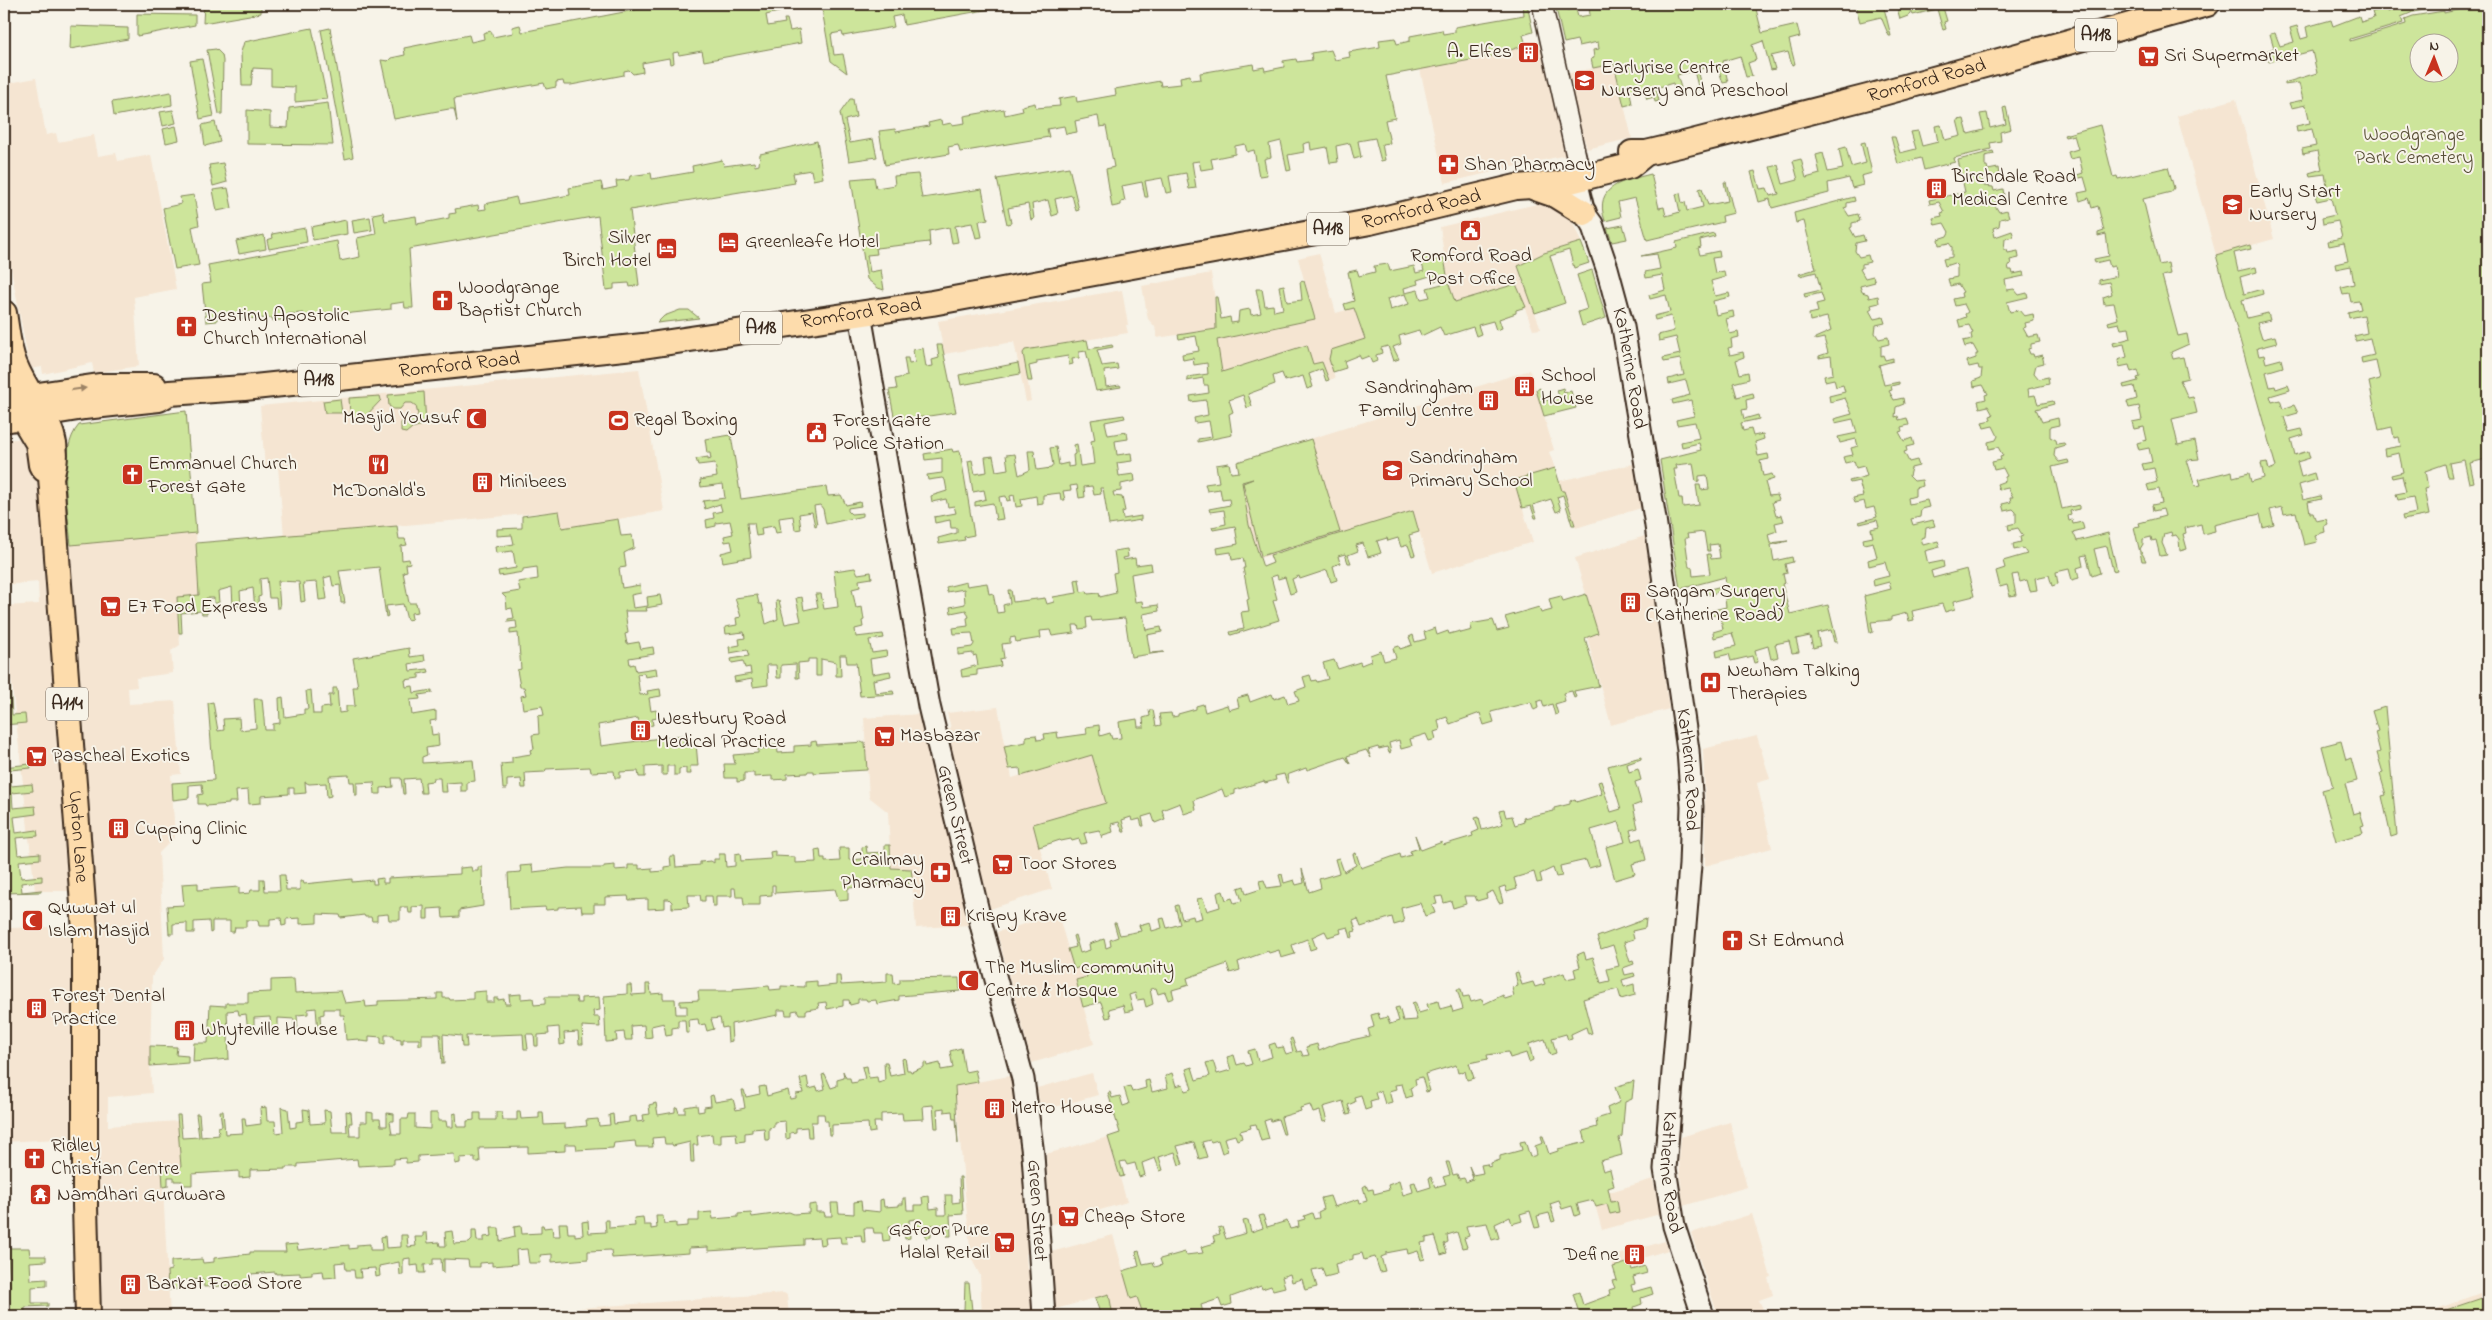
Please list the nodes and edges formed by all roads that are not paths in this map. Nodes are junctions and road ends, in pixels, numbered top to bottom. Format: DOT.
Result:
graph roads {
  1 [pos="1542,4"];
  2 [pos="2207,4"];
  3 [pos="1580,174"];
  4 [pos="1525,187"];
  5 [pos="1588,219"];
  6 [pos="4,313"];
  7 [pos="860,314"];
  8 [pos="17,403"];
  9 [pos="88,1316"];
  10 [pos="1044,1316"];
  11 [pos="1704,1316"];
  1 -- 3 [label="street"];
  2 -- 3 [label="main road, Romford Road / A118"];
  3 -- 4 [label="main road, Romford Road / A118"];
  3 -- 5 [label="main road, Katherine Road"];
  4 -- 5 [label="main road"];
  4 -- 7 [label="main road, Romford Road / A118"];
  5 -- 11 [label="main road, Katherine Road"];
  6 -- 8 [label="main road, A114"];
  7 -- 8 [label="main road, Romford Road / A118"];
  7 -- 10 [label="main road, Green Street"];
  8 -- 9 [label="main road, Upton Lane / A114"];
}
